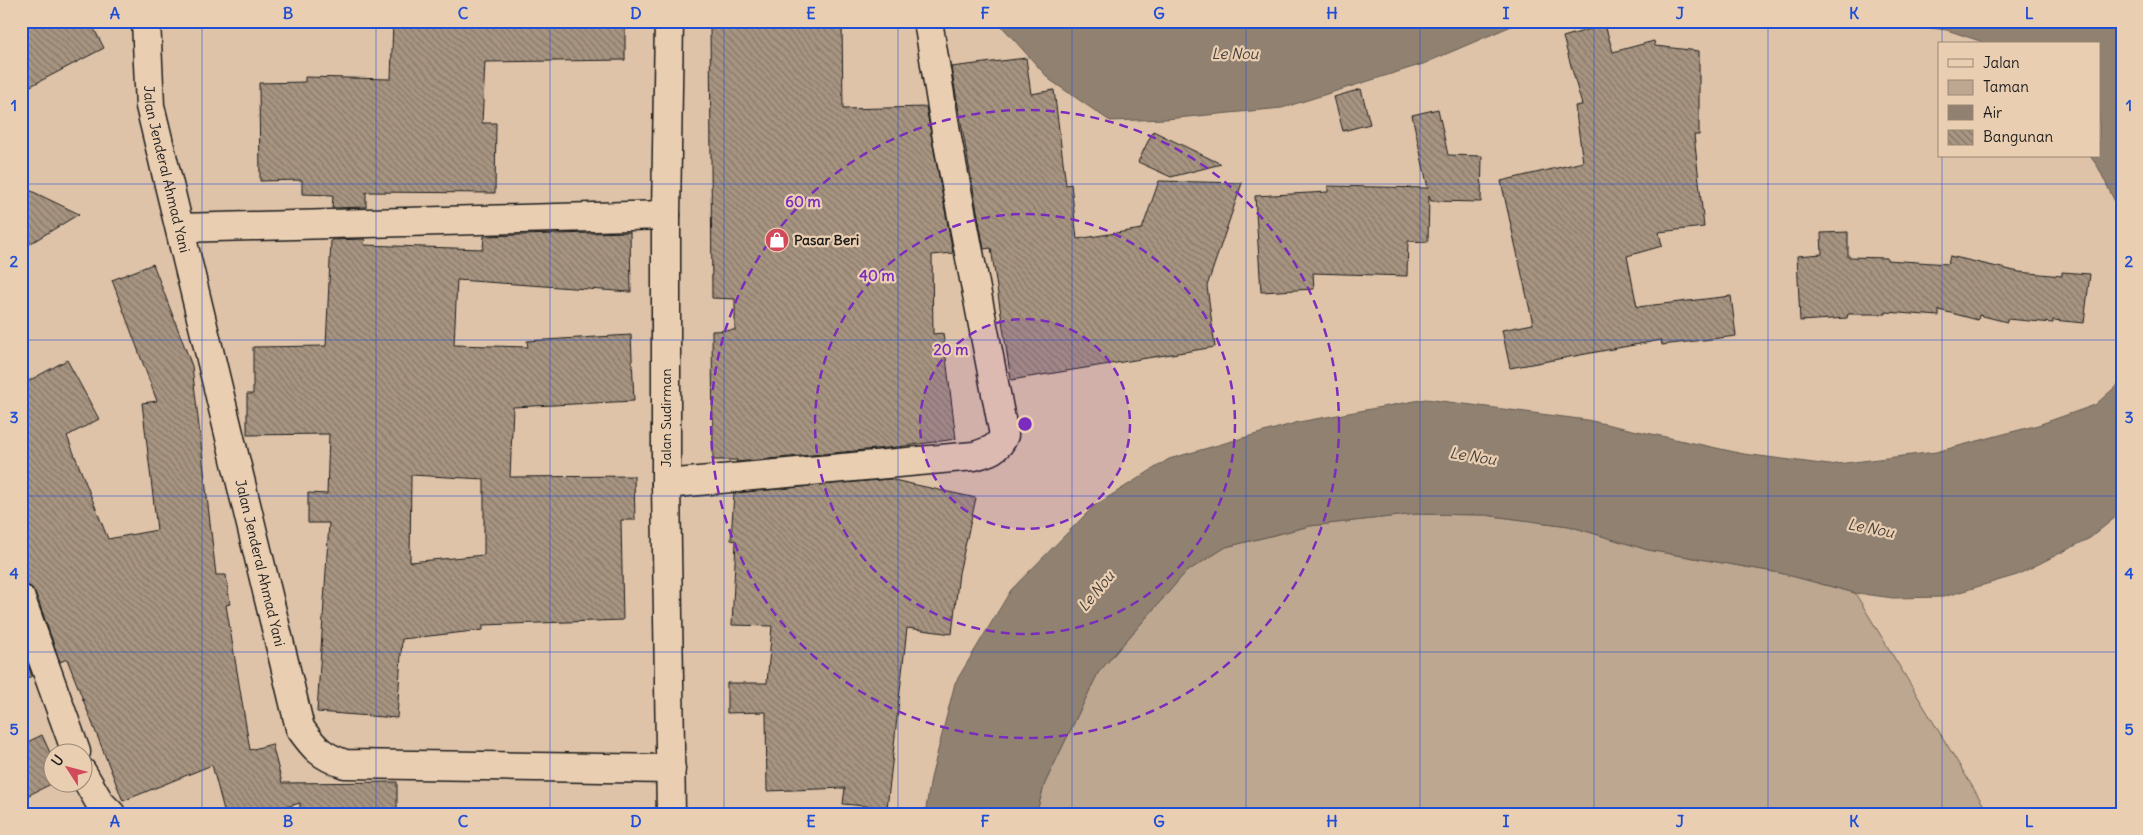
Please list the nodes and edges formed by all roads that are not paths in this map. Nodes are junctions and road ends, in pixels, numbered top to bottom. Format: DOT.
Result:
graph roads {
  1 [pos="146,21"];
  2 [pos="668,21"];
  3 [pos="928,21"];
  4 [pos="666,215"];
  5 [pos="180,228"];
  6 [pos="666,484"];
  7 [pos="21,598"];
  8 [pos="72,742"];
  9 [pos="671,769"];
  10 [pos="92,789"];
  11 [pos="111,814"];
  12 [pos="671,814"];
  1 -- 5 [label="street, Jalan Jenderal Ahmad Yani"];
  2 -- 4 [label="street, Jalan Sudirman"];
  3 -- 6 [label="street"];
  4 -- 5 [label="street"];
  4 -- 6 [label="street, Jalan Sudirman"];
  5 -- 9 [label="street, Jalan Jenderal Ahmad Yani"];
  6 -- 9 [label="street, Jalan Sudirman"];
  7 -- 8 [label="street"];
  9 -- 12 [label="street, Jalan Sudirman"];
  10 -- 11 [label="street"];
}
